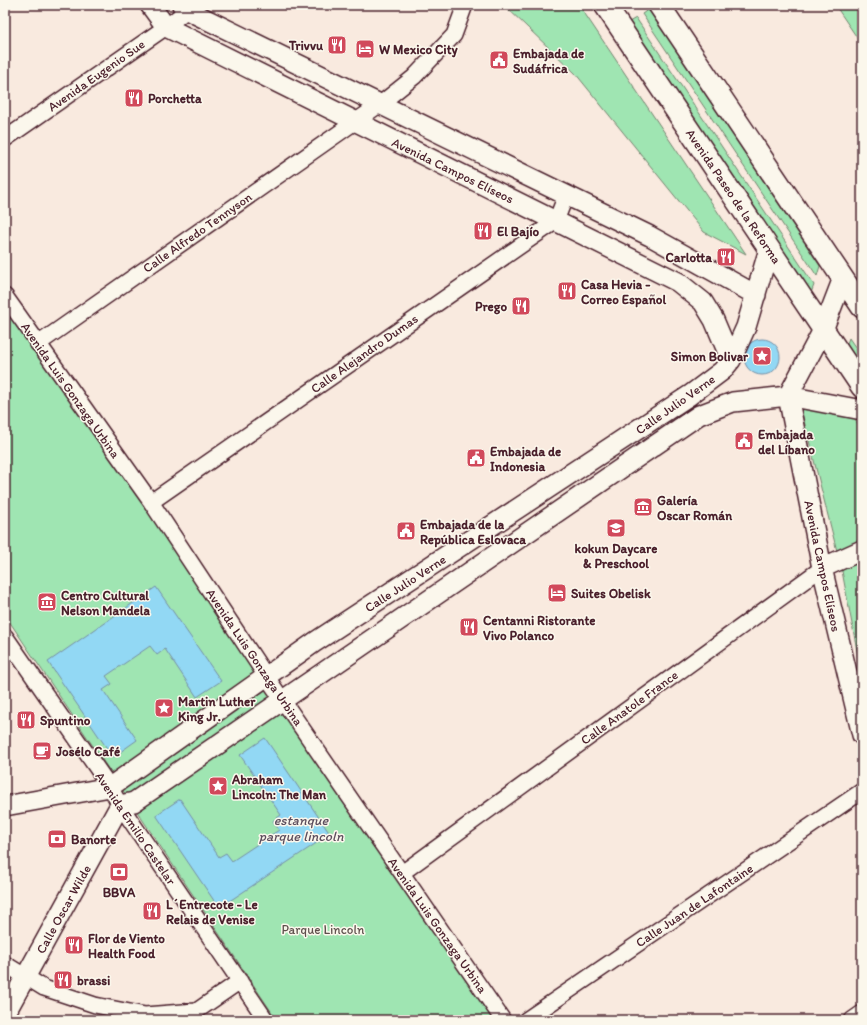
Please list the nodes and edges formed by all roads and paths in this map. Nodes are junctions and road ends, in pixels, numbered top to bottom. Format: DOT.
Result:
graph roads {
  1 [pos="150,5"];
  2 [pos="465,5"];
  3 [pos="605,5"];
  4 [pos="659,5"];
  5 [pos="184,8"];
  6 [pos="166,27"];
  7 [pos="379,105"];
  8 [pos="356,121"];
  9 [pos="5,139"];
  10 [pos="566,195"];
  11 [pos="556,221"];
  12 [pos="769,249"];
  13 [pos="843,278"];
  14 [pos="756,295"];
  15 [pos="5,296"];
  16 [pos="862,307"];
  17 [pos="824,330"];
  18 [pos="38,344"];
  19 [pos="731,360"];
  20 [pos="862,387"];
  21 [pos="788,396"];
  22 [pos="862,410"];
  23 [pos="151,502"];
  24 [pos="862,550"];
  25 [pos="822,568"];
  26 [pos="5,636"];
  27 [pos="315,642"];
  28 [pos="333,666"];
  29 [pos="266,676"];
  30 [pos="283,700"];
  31 [pos="862,735"];
  32 [pos="110,787"];
  33 [pos="862,791"];
  34 [pos="120,805"];
  35 [pos="5,806"];
  36 [pos="402,874"];
  37 [pos="5,964"];
  38 [pos="26,977"];
  39 [pos="240,981"];
  40 [pos="862,1013"];
  41 [pos="5,1014"];
  42 [pos="190,1016"];
  43 [pos="266,1020"];
  44 [pos="503,1020"];
  45 [pos="526,1020"];
  46 [pos="852,1020"];
  1 -- 6 [label="street, Avenida Campos Elíseos"];
  2 -- 7 [label="street, Calle Alfredo Tennyson"];
  3 -- 12 [label="main road, Avenida Paseo de la Reforma"];
  4 -- 13 [label="main road"];
  5 -- 6 [label="street, Avenida Eugenio Sue"];
  5 -- 7 [label="street, Avenida Campos Elíseos"];
  6 -- 8 [label="street, Avenida Campos Elíseos"];
  6 -- 9 [label="street, Avenida Eugenio Sue"];
  7 -- 8 [label="street, Calle Alfredo Tennyson"];
  7 -- 10 [label="street, Avenida Campos Elíseos"];
  8 -- 11 [label="street, Avenida Campos Elíseos"];
  8 -- 18 [label="street, Calle Alfredo Tennyson"];
  10 -- 11 [label="street"];
  10 -- 14 [label="street, Avenida Campos Elíseos"];
  11 -- 19 [label="street, Avenida Campos Elíseos"];
  11 -- 23 [label="street, Calle Alejandro Dumas"];
  12 -- 14 [label="street, Calle Julio Verne"];
  12 -- 17 [label="main road, Avenida Paseo de la Reforma"];
  13 -- 16 [label="main road"];
  13 -- 17 [label="street"];
  14 -- 19 [label="street, Calle Julio Verne"];
  15 -- 18 [label="street, Avenida Luis Gonzaga Urbina"];
  17 -- 20 [label="main road, Avenida Paseo de la Reforma"];
  17 -- 21 [label="street"];
  18 -- 23 [label="street, Avenida Luis Gonzaga Urbina"];
  19 -- 27 [label="street, Calle Julio Verne"];
  21 -- 22 [label="street, Calle Julio Verne"];
  21 -- 25 [label="street, Avenida Campos Elíseos"];
  21 -- 28 [label="street, Calle Julio Verne"];
  23 -- 29 [label="street, Avenida Luis Gonzaga Urbina"];
  24 -- 25 [label="street, Calle Anatole France"];
  25 -- 31 [label="street, Avenida Campos Elíseos"];
  25 -- 36 [label="street, Calle Anatole France"];
  26 -- 32 [label="street, Avenida Emilio Castelar"];
  27 -- 28 [label="street"];
  27 -- 29 [label="street, Calle Julio Verne"];
  28 -- 30 [label="street, Calle Julio Verne"];
  29 -- 30 [label="street, Avenida Luis Gonzaga Urbina"];
  29 -- 32 [label="street, Calle Julio Verne"];
  30 -- 34 [label="street, Calle Julio Verne"];
  30 -- 36 [label="street, Avenida Luis Gonzaga Urbina"];
  32 -- 34 [label="street, Avenida Emilio Castelar"];
  32 -- 35 [label="street, Calle Julio Verne"];
  33 -- 45 [label="street, Calle Juan de Lafontaine"];
  34 -- 38 [label="street, Calle Oscar Wilde"];
  34 -- 39 [label="street, Avenida Emilio Castelar"];
  36 -- 44 [label="street, Avenida Luis Gonzaga Urbina"];
  37 -- 38 [label="street"];
  38 -- 41 [label="street, Calle Oscar Wilde"];
  38 -- 42 [label="street"];
  39 -- 42 [label="street"];
  39 -- 43 [label="street, Avenida Emilio Castelar"];
  40 -- 46 [label="street"];
}
